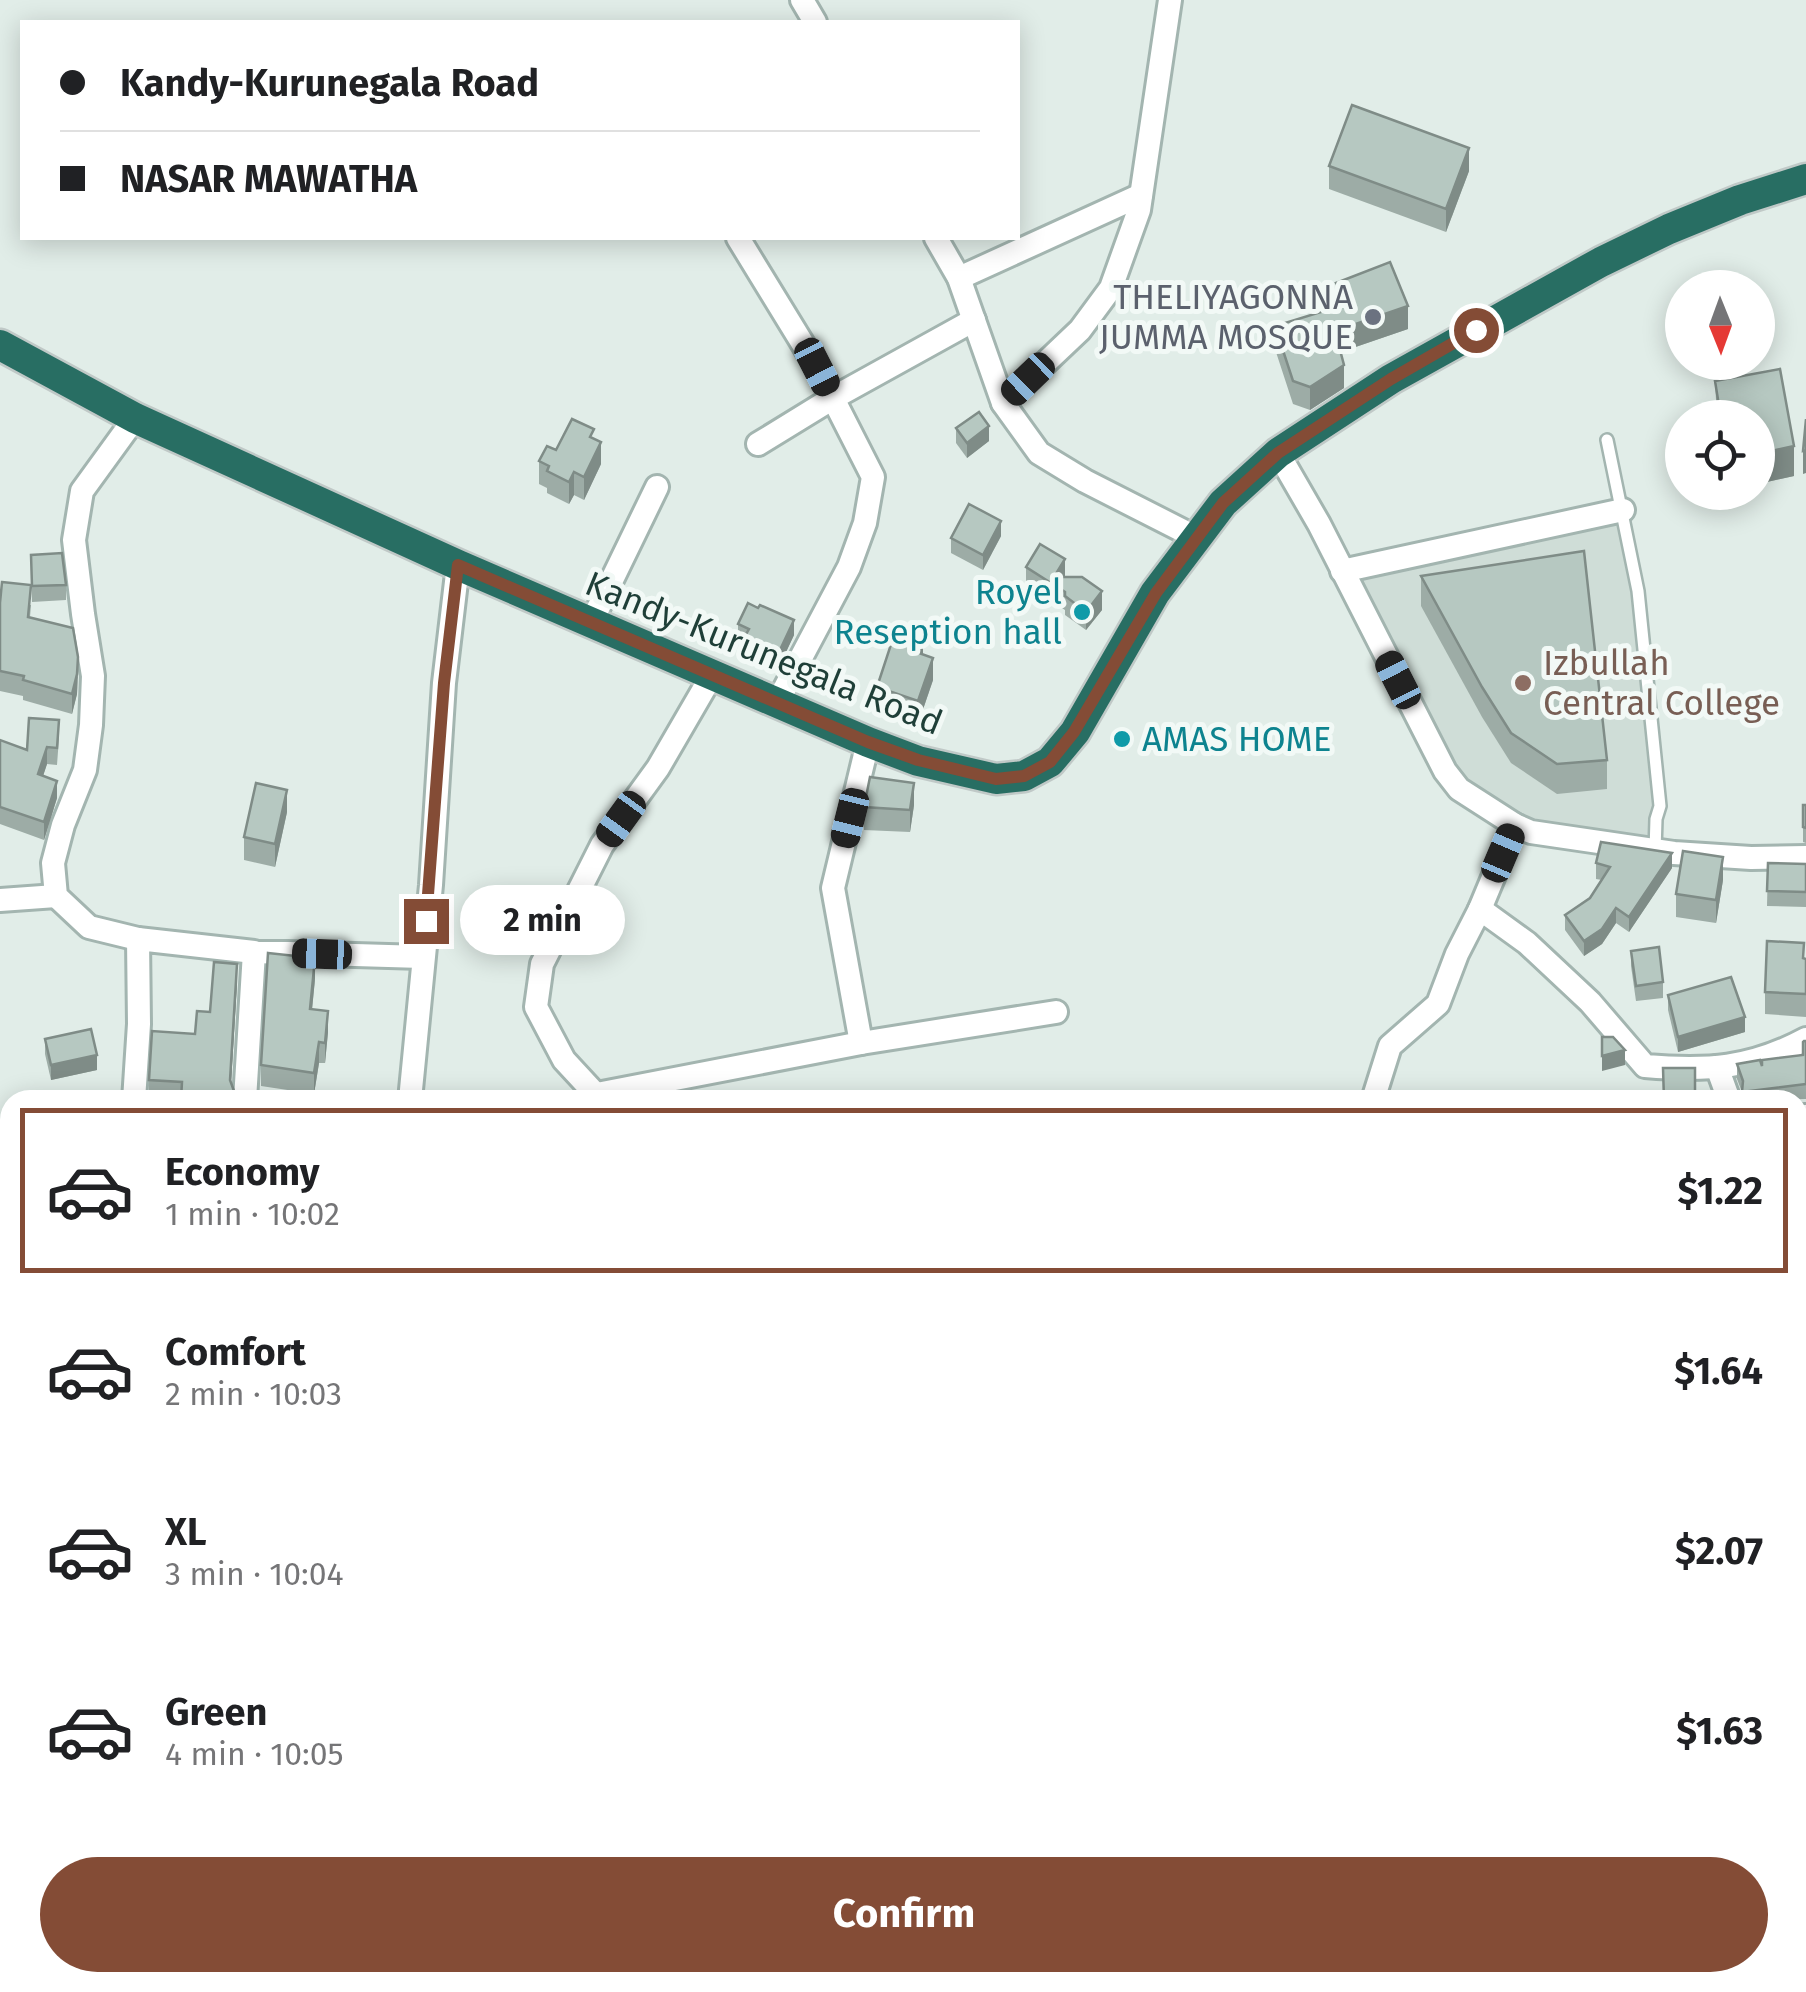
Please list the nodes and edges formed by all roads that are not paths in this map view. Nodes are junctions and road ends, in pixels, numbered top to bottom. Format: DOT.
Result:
graph roads {
  1 [pos="1170,0"];
  2 [pos="1806,179"];
  3 [pos="1141,194"];
  4 [pos="739,240"];
  5 [pos="937,240"];
  6 [pos="959,278"];
  7 [pos="974,320"];
  8 [pos="0,345"];
  9 [pos="833,398"];
  10 [pos="1003,403"];
  11 [pos="135,418"];
  12 [pos="1608,440"];
  13 [pos="758,444"];
  14 [pos="1278,453"];
  15 [pos="657,488"];
  16 [pos="1623,510"];
  17 [pos="1197,538"];
  18 [pos="458,565"];
  19 [pos="1342,571"];
  20 [pos="591,623"];
  21 [pos="712,676"];
  22 [pos="778,703"];
  23 [pos="868,742"];
  24 [pos="1515,826"];
  25 [pos="1656,851"];
  26 [pos="1806,857"];
  27 [pos="56,896"];
  28 [pos="0,900"];
  29 [pos="1480,908"];
  30 [pos="138,939"];
  31 [pos="254,952"];
  32 [pos="422,957"];
  33 [pos="1056,1012"];
  34 [pos="1806,1039"];
  35 [pos="860,1044"];
  36 [pos="1717,1067"];
  37 [pos="135,1090"];
  38 [pos="246,1090"];
  39 [pos="411,1090"];
  40 [pos="592,1090"];
  41 [pos="633,1090"];
  42 [pos="1376,1090"];
  43 [pos="1725,1090"];
  1 -- 3 [label="street"];
  2 -- 14 [label="highway, Kandy-Kurunegala Road"];
  3 -- 6 [label="street"];
  3 -- 10 [label="street"];
  4 -- 9 [label="street"];
  5 -- 6 [label="street"];
  6 -- 7 [label="street"];
  7 -- 9 [label="street"];
  7 -- 10 [label="street"];
  8 -- 11 [label="highway, Kandy-Kurunegala Road"];
  9 -- 13 [label="street"];
  9 -- 22 [label="street"];
  10 -- 17 [label="street"];
  11 -- 18 [label="highway, Kandy-Kurunegala Road"];
  11 -- 27 [label="street"];
  12 -- 16 [label="lane"];
  14 -- 17 [label="highway, Kandy-Kurunegala Road"];
  14 -- 19 [label="street"];
  15 -- 20 [label="street"];
  16 -- 19 [label="street"];
  16 -- 25 [label="lane"];
  17 -- 23 [label="highway, Kandy-Kurunegala Road"];
  18 -- 20 [label="highway, Kandy-Kurunegala Road"];
  18 -- 32 [label="street"];
  19 -- 24 [label="street"];
  20 -- 21 [label="highway, Kandy-Kurunegala Road"];
  21 -- 22 [label="highway, Kandy-Kurunegala Road"];
  21 -- 40 [label="street"];
  22 -- 23 [label="highway, Kandy-Kurunegala Road"];
  23 -- 35 [label="street"];
  24 -- 25 [label="street"];
  24 -- 29 [label="street"];
  25 -- 26 [label="street"];
  27 -- 28 [label="street"];
  27 -- 30 [label="street"];
  29 -- 36 [label="street"];
  29 -- 42 [label="street"];
  30 -- 31 [label="street"];
  30 -- 37 [label="street"];
  31 -- 32 [label="street"];
  31 -- 38 [label="street"];
  32 -- 39 [label="street"];
  33 -- 35 [label="street"];
  34 -- 36 [label="street"];
  35 -- 41 [label="street"];
  36 -- 43 [label="street"];
}
